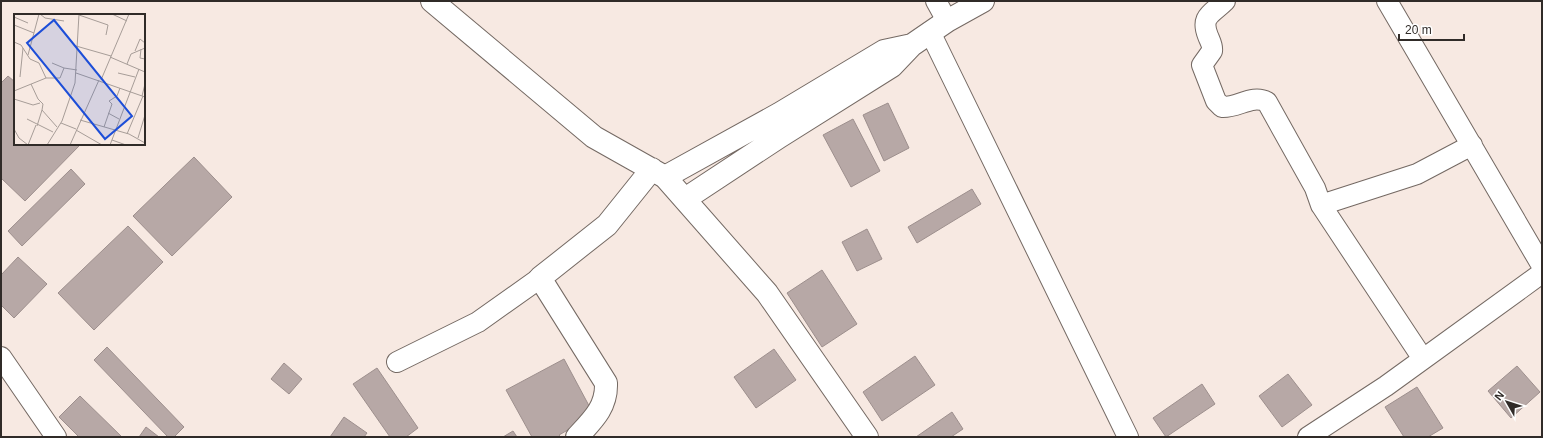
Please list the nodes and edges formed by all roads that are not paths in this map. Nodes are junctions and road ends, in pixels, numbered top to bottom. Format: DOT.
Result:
graph roads {
  1 [pos="432,1"];
  2 [pos="936,1"];
  3 [pos="983,1"];
  4 [pos="1225,1"];
  5 [pos="1387,1"];
  6 [pos="939,27"];
  7 [pos="912,45"];
  8 [pos="1472,146"];
  9 [pos="658,173"];
  10 [pos="684,199"];
  11 [pos="1321,205"];
  12 [pos="1542,266"];
  13 [pos="1542,273"];
  14 [pos="540,278"];
  15 [pos="1,357"];
  16 [pos="1423,359"];
  17 [pos="397,362"];
  18 [pos="56,437"];
  19 [pos="577,437"];
  20 [pos="867,437"];
  21 [pos="1128,437"];
  22 [pos="1308,437"];
  1 -- 9 [label="main road"];
  2 -- 6 [label="street"];
  3 -- 6 [label="main road"];
  4 -- 11 [label="street"];
  5 -- 8 [label="street"];
  6 -- 7 [label="main road"];
  6 -- 21 [label="street"];
  7 -- 9 [label="main road"];
  7 -- 10 [label="main road"];
  8 -- 11 [label="street"];
  8 -- 12 [label="street"];
  9 -- 10 [label="main road"];
  9 -- 14 [label="main road"];
  10 -- 20 [label="main road"];
  11 -- 16 [label="street"];
  13 -- 16 [label="street"];
  14 -- 17 [label="street"];
  14 -- 19 [label="main road"];
  15 -- 18 [label="street"];
  16 -- 22 [label="street"];
}
